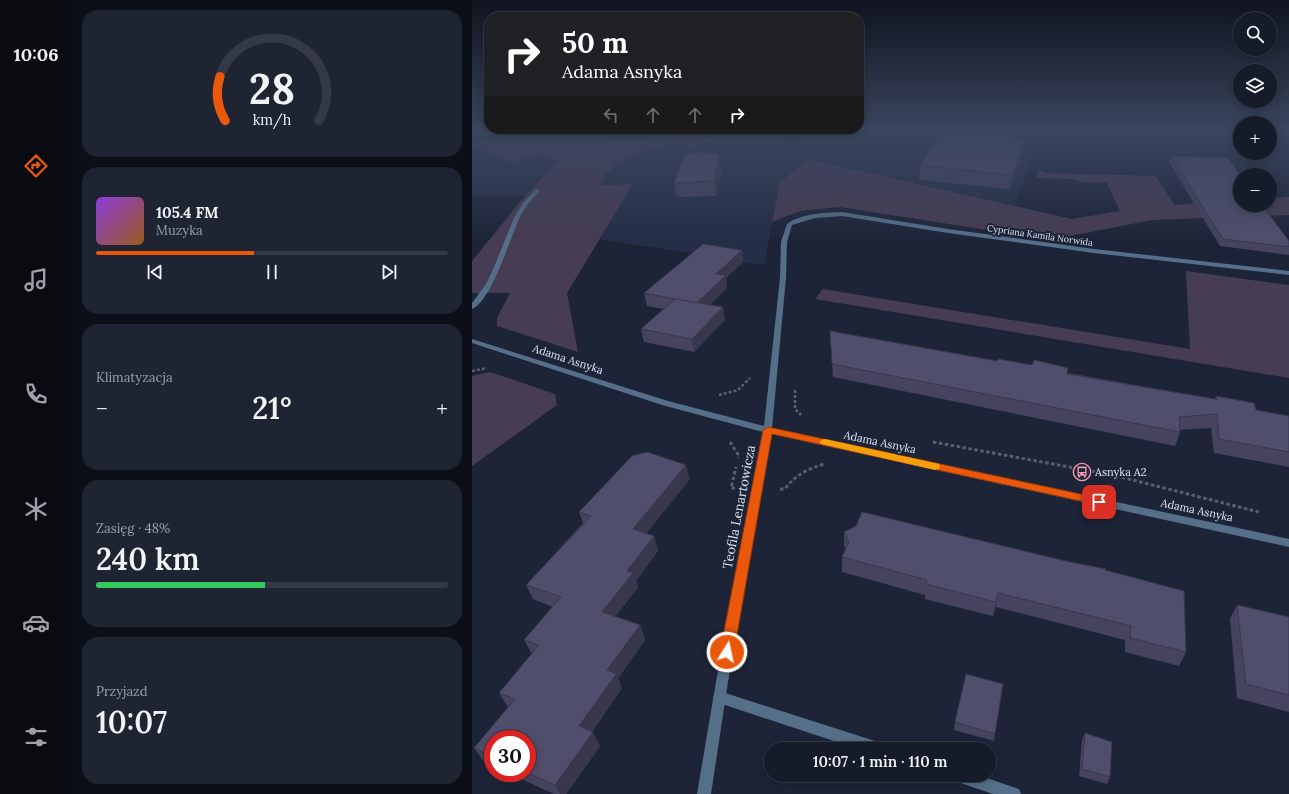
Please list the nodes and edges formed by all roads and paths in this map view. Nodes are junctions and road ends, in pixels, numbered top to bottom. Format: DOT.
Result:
graph roads {
  1 [pos="538,190"];
  2 [pos="790,224"];
  3 [pos="1289,272"];
  4 [pos="472,307"];
  5 [pos="472,341"];
  6 [pos="773,378"];
  7 [pos="714,396"];
  8 [pos="804,420"];
  9 [pos="768,430"];
  10 [pos="932,442"];
  11 [pos="1262,513"];
  12 [pos="1289,543"];
  13 [pos="719,697"];
  14 [pos="857,742"];
  15 [pos="978,782"];
  16 [pos="704,794"];
  17 [pos="1014,794"];
  1 -- 4 [label="street"];
  2 -- 3 [label="street, Cypriana Kamila Norwida"];
  2 -- 6 [label="street, Teofila Lenartowicza"];
  5 -- 9 [label="street, Adama Asnyka"];
  6 -- 7 [label="path"];
  6 -- 8 [label="path"];
  6 -- 9 [label="street, Teofila Lenartowicza"];
  9 -- 12 [label="street, Adama Asnyka"];
  9 -- 13 [label="street, Teofila Lenartowicza"];
  10 -- 11 [label="path"];
  13 -- 14 [label="street"];
  13 -- 16 [label="street, Teofila Lenartowicza"];
  15 -- 17 [label="street"];
}
